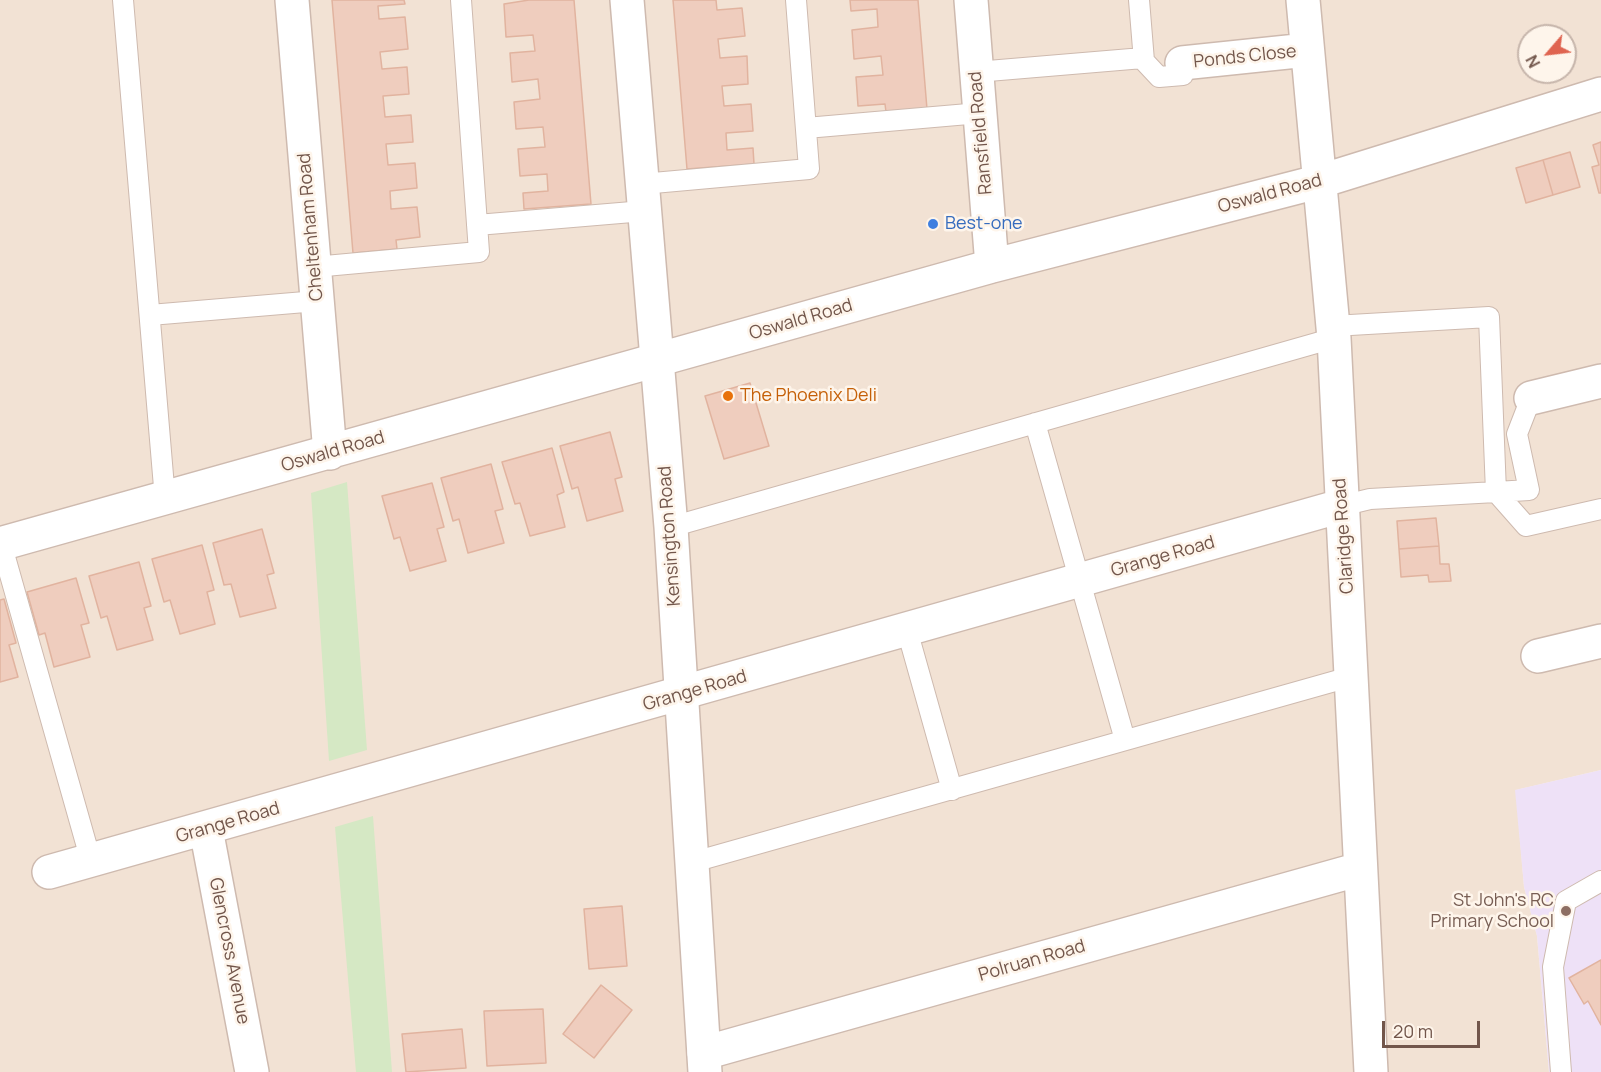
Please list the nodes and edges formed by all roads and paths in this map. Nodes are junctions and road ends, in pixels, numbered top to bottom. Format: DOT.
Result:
graph roads {
  1 [pos="123,0"];
  2 [pos="292,0"];
  3 [pos="461,0"];
  4 [pos="627,0"];
  5 [pos="796,0"];
  6 [pos="971,0"];
  7 [pos="1139,0"];
  8 [pos="1303,0"];
  9 [pos="1307,50"];
  10 [pos="1143,58"];
  11 [pos="1182,63"];
  12 [pos="976,72"];
  13 [pos="1601,94"];
  14 [pos="980,113"];
  15 [pos="806,128"];
  16 [pos="1321,181"];
  17 [pos="643,198"];
  18 [pos="477,225"];
  19 [pos="992,266"];
  20 [pos="314,267"];
  21 [pos="317,301"];
  22 [pos="150,315"];
  23 [pos="1333,332"];
  24 [pos="656,362"];
  25 [pos="1601,381"];
  26 [pos="1531,398"];
  27 [pos="1035,423"];
  28 [pos="330,453"];
  29 [pos="1496,492"];
  30 [pos="165,499"];
  31 [pos="1341,506"];
  32 [pos="1601,508"];
  33 [pos="671,527"];
  34 [pos="0,535"];
  35 [pos="0,544"];
  36 [pos="1079,581"];
  37 [pos="908,630"];
  38 [pos="1601,641"];
  39 [pos="1538,656"];
  40 [pos="1353,676"];
  41 [pos="681,695"];
  42 [pos="1125,740"];
  43 [pos="952,790"];
  44 [pos="206,829"];
  45 [pos="91,861"];
  46 [pos="690,863"];
  47 [pos="1360,869"];
  48 [pos="49,872"];
  49 [pos="1601,881"];
  50 [pos="704,1063"];
  51 [pos="252,1072"];
  52 [pos="1371,1072"];
  53 [pos="1561,1072"];
  1 -- 22 [label="lane"];
  2 -- 20 [label="street, Cheltenham Road"];
  3 -- 18 [label="lane"];
  4 -- 17 [label="street, Kensington Road"];
  5 -- 15 [label="lane"];
  6 -- 12 [label="street, Ransfield Road"];
  7 -- 10 [label="lane"];
  8 -- 9 [label="street, Claridge Road"];
  9 -- 11 [label="street, Ponds Close"];
  9 -- 16 [label="street, Claridge Road"];
  10 -- 11 [label="lane"];
  10 -- 12 [label="lane"];
  12 -- 14 [label="street, Ransfield Road"];
  13 -- 16 [label="street, Oswald Road"];
  14 -- 15 [label="lane"];
  14 -- 19 [label="street, Ransfield Road"];
  15 -- 17 [label="lane"];
  16 -- 19 [label="street, Oswald Road"];
  16 -- 23 [label="street, Claridge Road"];
  17 -- 18 [label="lane"];
  17 -- 24 [label="street, Kensington Road"];
  18 -- 20 [label="lane"];
  19 -- 24 [label="street, Oswald Road"];
  20 -- 21 [label="street, Cheltenham Road"];
  21 -- 22 [label="lane"];
  21 -- 28 [label="street, Cheltenham Road"];
  22 -- 30 [label="lane"];
  23 -- 27 [label="lane"];
  23 -- 29 [label="lane"];
  23 -- 31 [label="street, Claridge Road"];
  24 -- 28 [label="street, Oswald Road"];
  24 -- 33 [label="street, Kensington Road"];
  25 -- 26 [label="street"];
  26 -- 29 [label="lane"];
  27 -- 33 [label="lane"];
  27 -- 36 [label="lane"];
  28 -- 30 [label="street, Oswald Road"];
  29 -- 31 [label="lane"];
  29 -- 32 [label="lane"];
  30 -- 35 [label="street, Oswald Road"];
  31 -- 36 [label="street, Grange Road"];
  31 -- 40 [label="street, Claridge Road"];
  33 -- 41 [label="street, Kensington Road"];
  34 -- 35 [label="street"];
  35 -- 45 [label="lane"];
  36 -- 37 [label="street, Grange Road"];
  36 -- 42 [label="lane"];
  37 -- 41 [label="street, Grange Road"];
  37 -- 43 [label="lane"];
  38 -- 39 [label="street"];
  40 -- 42 [label="lane"];
  40 -- 47 [label="street, Claridge Road"];
  41 -- 44 [label="street, Grange Road"];
  41 -- 46 [label="street, Kensington Road"];
  42 -- 43 [label="lane"];
  43 -- 46 [label="lane"];
  44 -- 45 [label="street, Grange Road"];
  44 -- 51 [label="street, Glencross Avenue"];
  45 -- 48 [label="street, Grange Road"];
  46 -- 50 [label="street, Kensington Road"];
  47 -- 50 [label="street, Polruan Road"];
  47 -- 52 [label="street, Claridge Road"];
  49 -- 53 [label="lane"];
}
